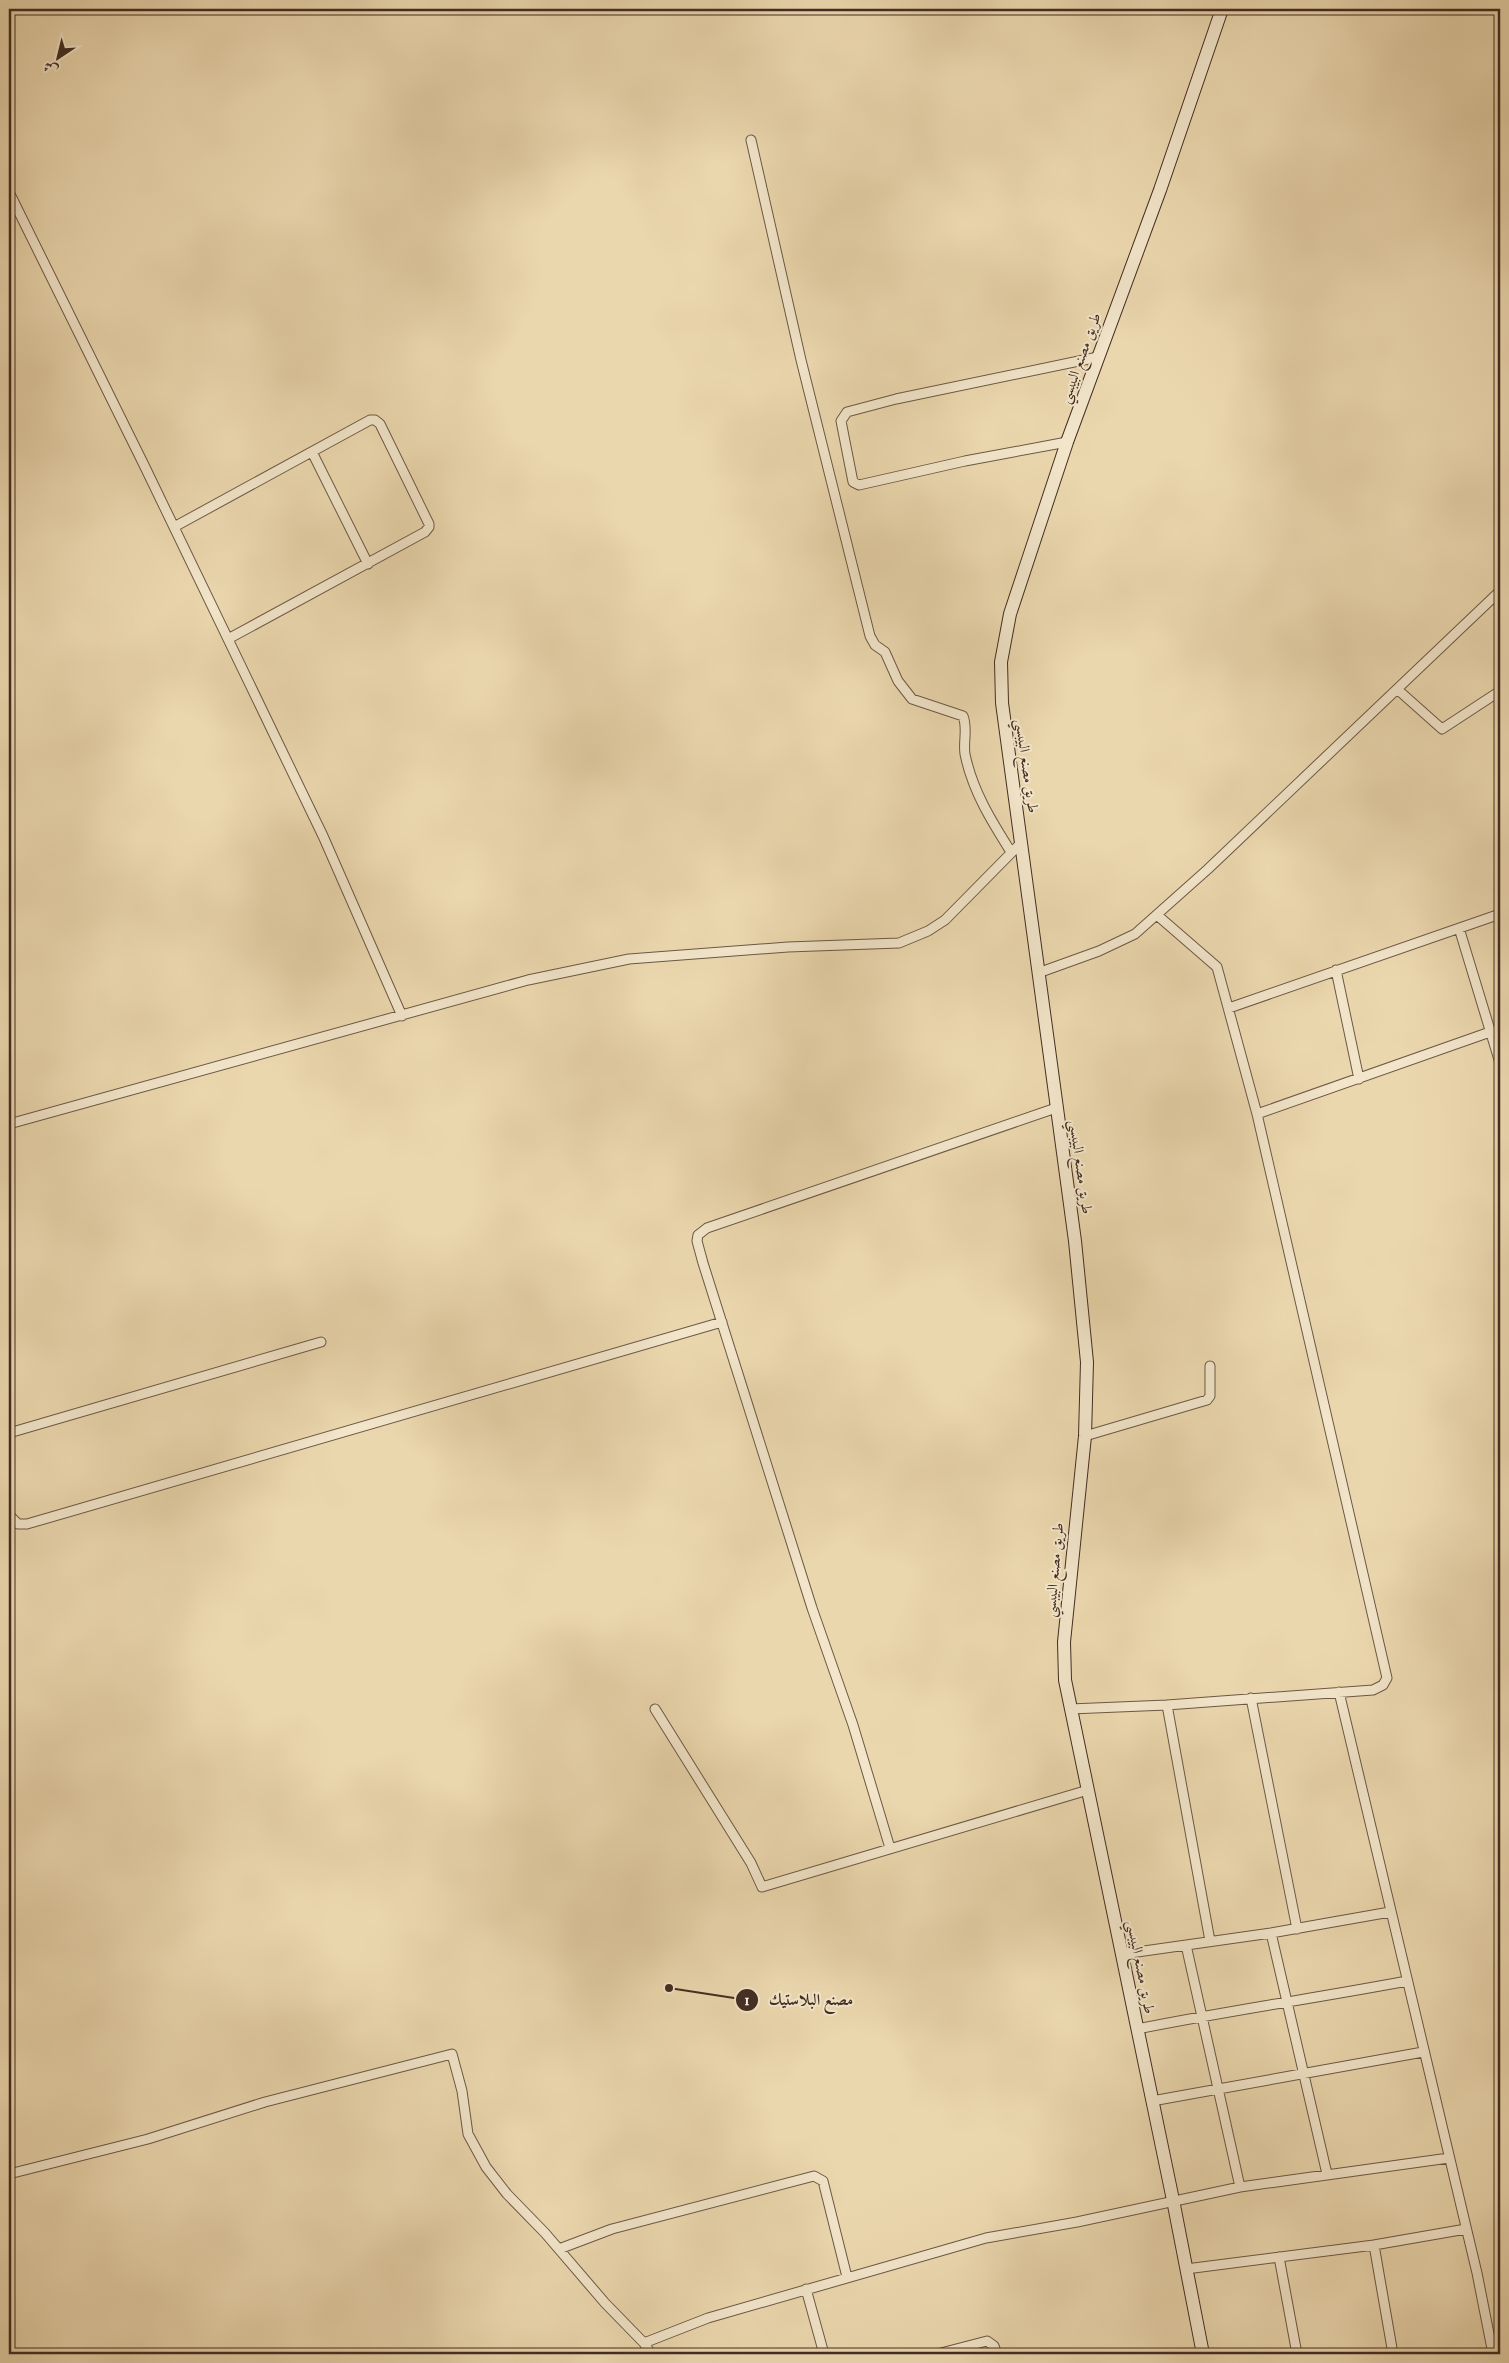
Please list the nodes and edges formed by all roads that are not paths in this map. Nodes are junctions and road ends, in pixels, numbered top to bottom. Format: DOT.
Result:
graph roads {
  1 [pos="1222,9"];
  2 [pos="752,140"];
  3 [pos="9,192"];
  4 [pos="1098,357"];
  5 [pos="1067,442"];
  6 [pos="312,452"];
  7 [pos="174,527"];
  8 [pos="368,564"];
  9 [pos="1500,591"];
  10 [pos="228,639"];
  11 [pos="1397,689"];
  12 [pos="1500,691"];
  13 [pos="1015,848"];
  14 [pos="1500,914"];
  15 [pos="1157,915"];
  16 [pos="1459,928"];
  17 [pos="1336,970"];
  18 [pos="1038,973"];
  19 [pos="1228,1008"];
  20 [pos="402,1016"];
  21 [pos="1490,1032"];
  22 [pos="1500,1063"];
  23 [pos="1360,1079"];
  24 [pos="1056,1108"];
  25 [pos="1258,1114"];
  26 [pos="9,1124"];
  27 [pos="722,1322"];
  28 [pos="321,1342"];
  29 [pos="1210,1366"];
  30 [pos="9,1433"];
  31 [pos="1086,1436"];
  32 [pos="9,1515"];
  33 [pos="1339,1692"];
  34 [pos="1251,1698"];
  35 [pos="1167,1704"];
  36 [pos="654,1709"];
  37 [pos="1070,1709"];
  38 [pos="1088,1790"];
  39 [pos="890,1848"];
  40 [pos="1390,1912"];
  41 [pos="1297,1928"];
  42 [pos="1271,1933"];
  43 [pos="1210,1941"];
  44 [pos="1186,1945"];
  45 [pos="1122,1954"];
  46 [pos="1407,1981"];
  47 [pos="1288,2004"];
  48 [pos="1203,2016"];
  49 [pos="1137,2029"];
  50 [pos="1423,2052"];
  51 [pos="1303,2072"];
  52 [pos="1219,2087"];
  53 [pos="1152,2101"];
  54 [pos="1449,2158"];
  55 [pos="9,2174"];
  56 [pos="1326,2174"];
  57 [pos="1240,2187"];
  58 [pos="1173,2200"];
  59 [pos="1466,2229"];
  60 [pos="1374,2245"];
  61 [pos="559,2249"];
  62 [pos="1279,2257"];
  63 [pos="1186,2269"];
  64 [pos="847,2277"];
  65 [pos="806,2288"];
  66 [pos="644,2343"];
  67 [pos="651,2354"];
  68 [pos="824,2354"];
  69 [pos="937,2354"];
  70 [pos="997,2354"];
  71 [pos="1203,2354"];
  72 [pos="1297,2354"];
  73 [pos="1393,2354"];
  74 [pos="1493,2354"];
  1 -- 4 [label="main road, طريق مصنع البيبسي"];
  2 -- 13 [label="street"];
  3 -- 7 [label="street"];
  4 -- 5 [label="main road, طريق مصنع البيبسي"];
  4 -- 5 [label="street"];
  5 -- 13 [label="main road, طريق مصنع البيبسي"];
  6 -- 7 [label="street"];
  6 -- 8 [label="street"];
  6 -- 8 [label="street"];
  7 -- 10 [label="street"];
  8 -- 10 [label="street"];
  9 -- 11 [label="street"];
  10 -- 20 [label="street"];
  11 -- 12 [label="street"];
  11 -- 15 [label="street"];
  13 -- 18 [label="main road, طريق مصنع البيبسي"];
  13 -- 20 [label="street"];
  14 -- 16 [label="street"];
  15 -- 18 [label="street"];
  15 -- 19 [label="street"];
  16 -- 17 [label="street"];
  16 -- 21 [label="street"];
  17 -- 19 [label="street"];
  17 -- 23 [label="street"];
  18 -- 24 [label="main road, طريق مصنع البيبسي"];
  19 -- 25 [label="street"];
  20 -- 26 [label="street"];
  21 -- 22 [label="street"];
  21 -- 23 [label="street"];
  23 -- 25 [label="street"];
  24 -- 27 [label="street"];
  24 -- 31 [label="main road, طريق مصنع البيبسي"];
  25 -- 33 [label="street"];
  27 -- 32 [label="street"];
  27 -- 39 [label="street"];
  28 -- 30 [label="street"];
  29 -- 31 [label="street"];
  31 -- 37 [label="main road, طريق مصنع البيبسي"];
  33 -- 34 [label="street"];
  33 -- 40 [label="street"];
  34 -- 35 [label="street"];
  34 -- 41 [label="street"];
  35 -- 37 [label="street"];
  35 -- 43 [label="street"];
  36 -- 39 [label="street"];
  37 -- 38 [label="main road, طريق مصنع البيبسي"];
  38 -- 39 [label="street"];
  38 -- 45 [label="main road, طريق مصنع البيبسي"];
  40 -- 41 [label="street"];
  40 -- 46 [label="street"];
  41 -- 42 [label="street"];
  42 -- 43 [label="street"];
  42 -- 47 [label="street"];
  43 -- 44 [label="street"];
  44 -- 45 [label="street"];
  44 -- 48 [label="street"];
  45 -- 49 [label="main road, طريق مصنع البيبسي"];
  46 -- 47 [label="street"];
  46 -- 50 [label="street"];
  47 -- 48 [label="street"];
  47 -- 51 [label="street"];
  48 -- 49 [label="street"];
  48 -- 52 [label="street"];
  49 -- 53 [label="main road, طريق مصنع البيبسي"];
  50 -- 51 [label="street"];
  50 -- 54 [label="street"];
  51 -- 52 [label="street"];
  51 -- 56 [label="street"];
  52 -- 53 [label="street"];
  52 -- 57 [label="street"];
  53 -- 58 [label="main road, طريق مصنع البيبسي"];
  54 -- 56 [label="street"];
  54 -- 59 [label="street"];
  55 -- 61 [label="street"];
  56 -- 57 [label="street"];
  57 -- 58 [label="street"];
  58 -- 63 [label="main road, طريق مصنع البيبسي"];
  58 -- 64 [label="street"];
  59 -- 60 [label="street"];
  59 -- 74 [label="street"];
  60 -- 62 [label="street"];
  60 -- 73 [label="street"];
  61 -- 64 [label="street"];
  61 -- 66 [label="street"];
  62 -- 63 [label="street"];
  62 -- 72 [label="street"];
  63 -- 71 [label="main road, طريق مصنع البيبسي"];
  64 -- 65 [label="street"];
  65 -- 66 [label="street"];
  65 -- 68 [label="street"];
  66 -- 67 [label="street"];
  69 -- 70 [label="street"];
}
